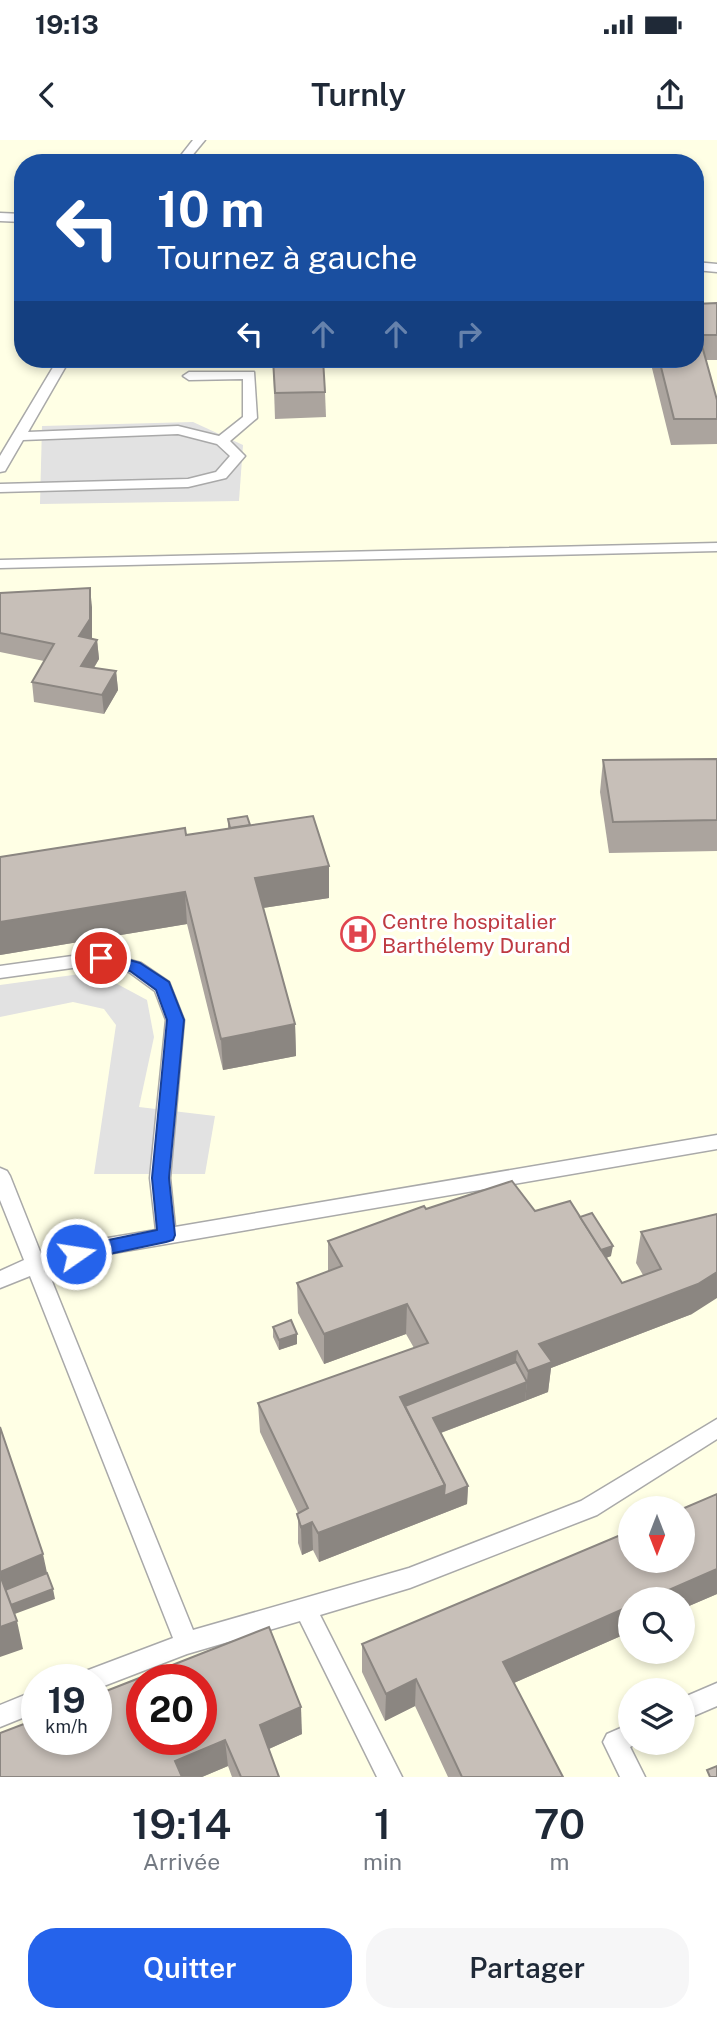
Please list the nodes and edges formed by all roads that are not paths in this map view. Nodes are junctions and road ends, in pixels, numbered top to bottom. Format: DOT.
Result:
graph roads {
  1 [pos="199,140"];
  2 [pos="187,154"];
  3 [pos="59,368"];
  4 [pos="189,376"];
  5 [pos="19,436"];
  6 [pos="222,441"];
  7 [pos="0,468"];
  8 [pos="0,488"];
  9 [pos="717,547"];
  10 [pos="0,564"];
  11 [pos="0,972"];
  12 [pos="717,1142"];
  13 [pos="0,1176"];
  14 [pos="166,1235"];
  15 [pos="36,1264"];
  16 [pos="0,1280"];
  17 [pos="717,1428"];
  18 [pos="306,1609"];
  19 [pos="187,1643"];
  20 [pos="112,1672"];
  21 [pos="717,1693"];
  22 [pos="695,1704"];
  23 [pos="21,1707"];
  24 [pos="0,1716"];
  25 [pos="622,1755"];
  26 [pos="390,1777"];
  27 [pos="633,1777"];
  1 -- 2 [label="lane"];
  3 -- 5 [label="lane"];
  4 -- 6 [label="lane"];
  5 -- 6 [label="lane"];
  5 -- 7 [label="lane"];
  6 -- 8 [label="lane"];
  9 -- 10 [label="lane"];
  11 -- 14 [label="lane"];
  12 -- 14 [label="lane"];
  13 -- 15 [label="lane"];
  14 -- 15 [label="lane"];
  15 -- 16 [label="lane"];
  15 -- 19 [label="lane"];
  17 -- 18 [label="lane"];
  18 -- 19 [label="lane"];
  18 -- 26 [label="lane"];
  19 -- 20 [label="lane"];
  21 -- 22 [label="lane"];
  23 -- 24 [label="lane"];
  25 -- 27 [label="lane"];
}
